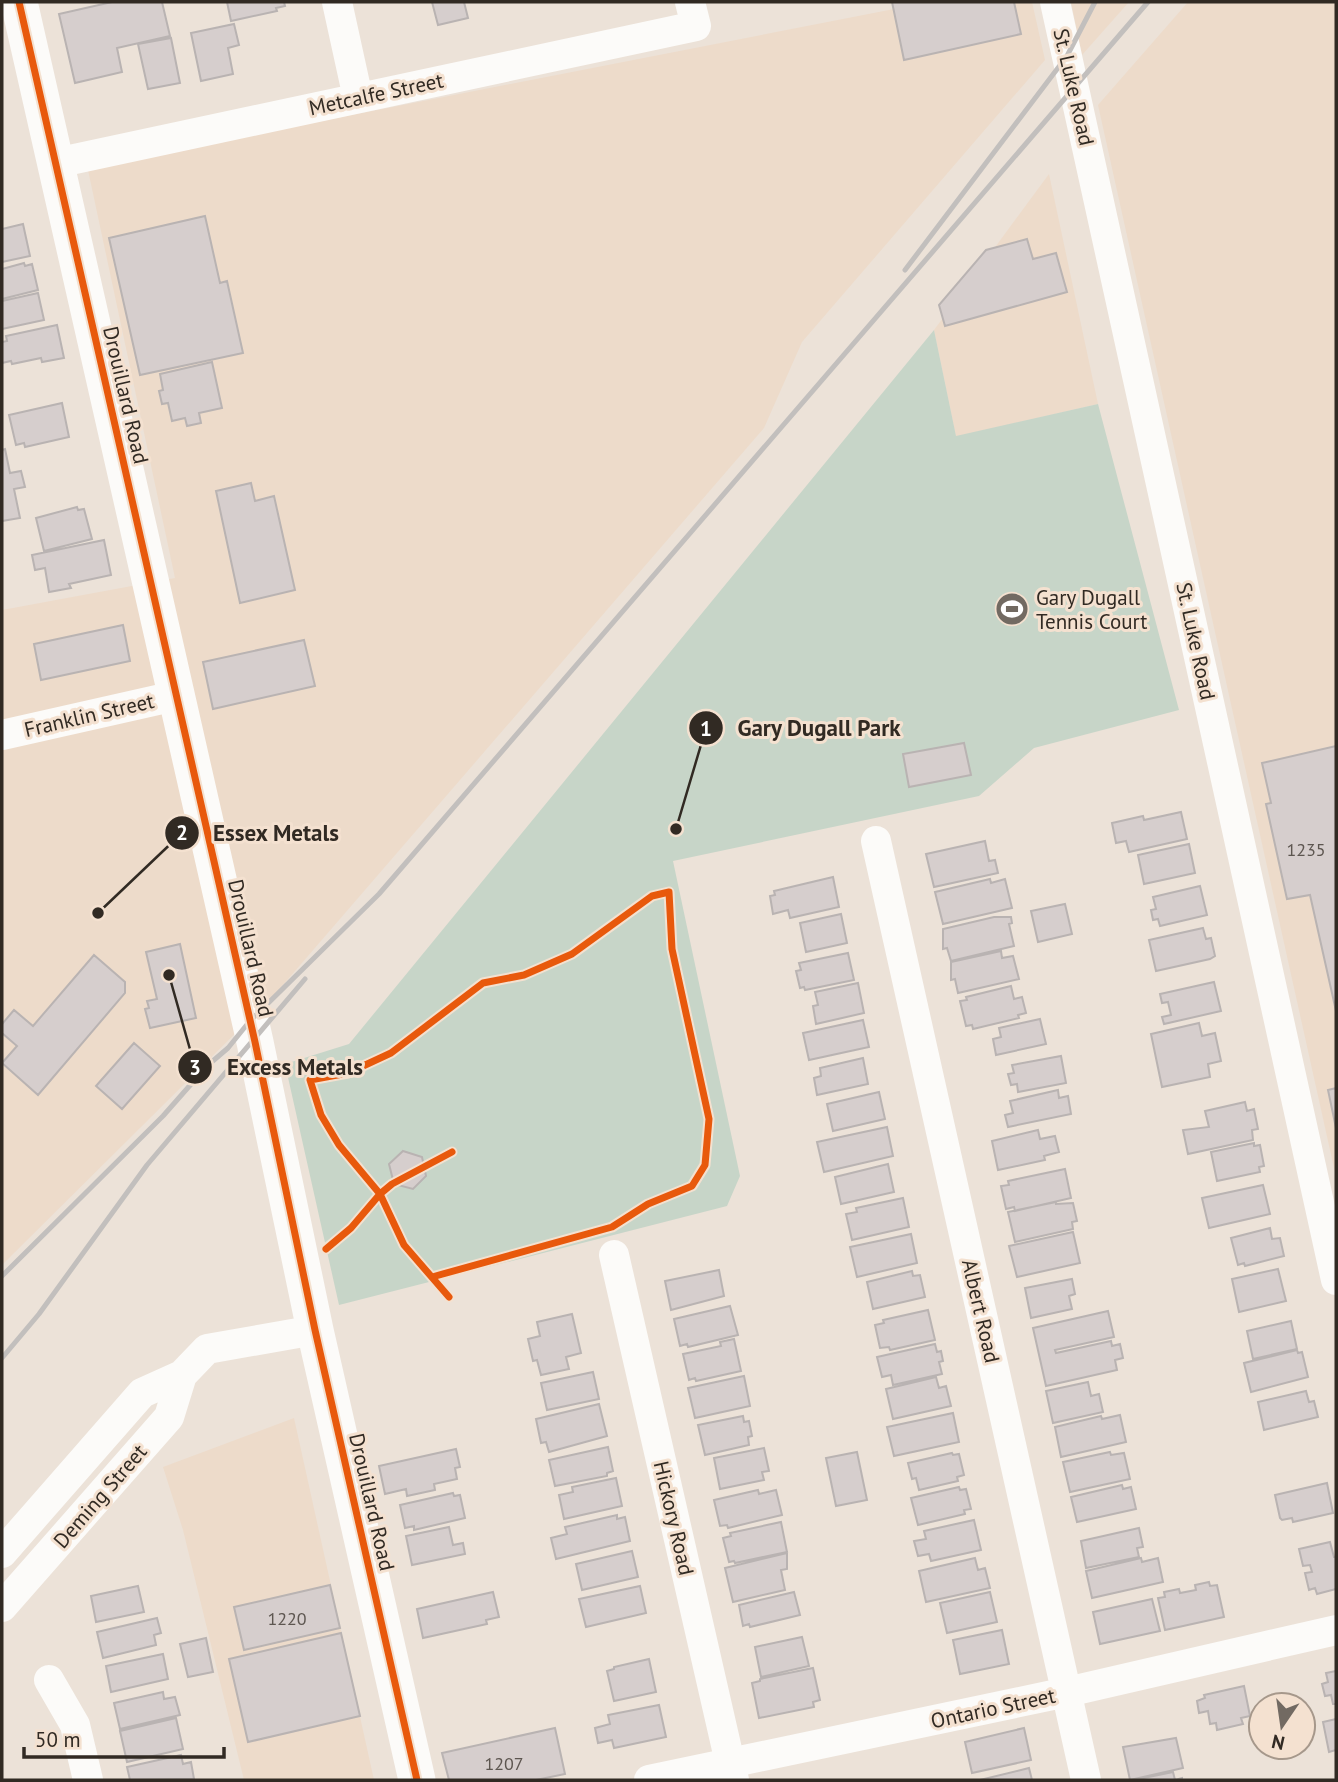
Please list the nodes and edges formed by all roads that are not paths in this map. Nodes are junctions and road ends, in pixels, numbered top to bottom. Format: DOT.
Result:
graph roads {
  1 [pos="19,2"];
  2 [pos="337,2"];
  3 [pos="1055,2"];
  4 [pos="693,14"];
  5 [pos="358,98"];
  6 [pos="56,163"];
  7 [pos="176,696"];
  8 [pos="2,735"];
  9 [pos="876,841"];
  10 [pos="614,1255"];
  11 [pos="1336,1280"];
  12 [pos="315,1330"];
  13 [pos="182,1375"];
  14 [pos="2,1553"];
  15 [pos="2,1607"];
  16 [pos="1336,1630"];
  17 [pos="48,1680"];
  18 [pos="1066,1692"];
  19 [pos="732,1772"];
  20 [pos="88,1780"];
  21 [pos="417,1780"];
  22 [pos="649,1780"];
  23 [pos="1086,1780"];
  1 -- 6 [label="street, Drouillard Road"];
  2 -- 5 [label="street"];
  3 -- 11 [label="street, St. Luke Road"];
  4 -- 5 [label="street, Metcalfe Street"];
  5 -- 6 [label="street, Metcalfe Street"];
  6 -- 7 [label="street, Drouillard Road"];
  7 -- 8 [label="street, Franklin Street"];
  7 -- 12 [label="street, Drouillard Road"];
  9 -- 18 [label="street, Albert Road"];
  10 -- 19 [label="street, Hickory Road"];
  12 -- 13 [label="street, Deming Street"];
  12 -- 21 [label="street, Drouillard Road"];
  13 -- 14 [label="street, Deming Street"];
  13 -- 15 [label="street, Deming Street"];
  16 -- 18 [label="street, Ontario Street"];
  17 -- 20 [label="street"];
  18 -- 19 [label="street, Ontario Street"];
  18 -- 23 [label="street, Albert Road"];
  19 -- 22 [label="street, Ontario Street"];
}
